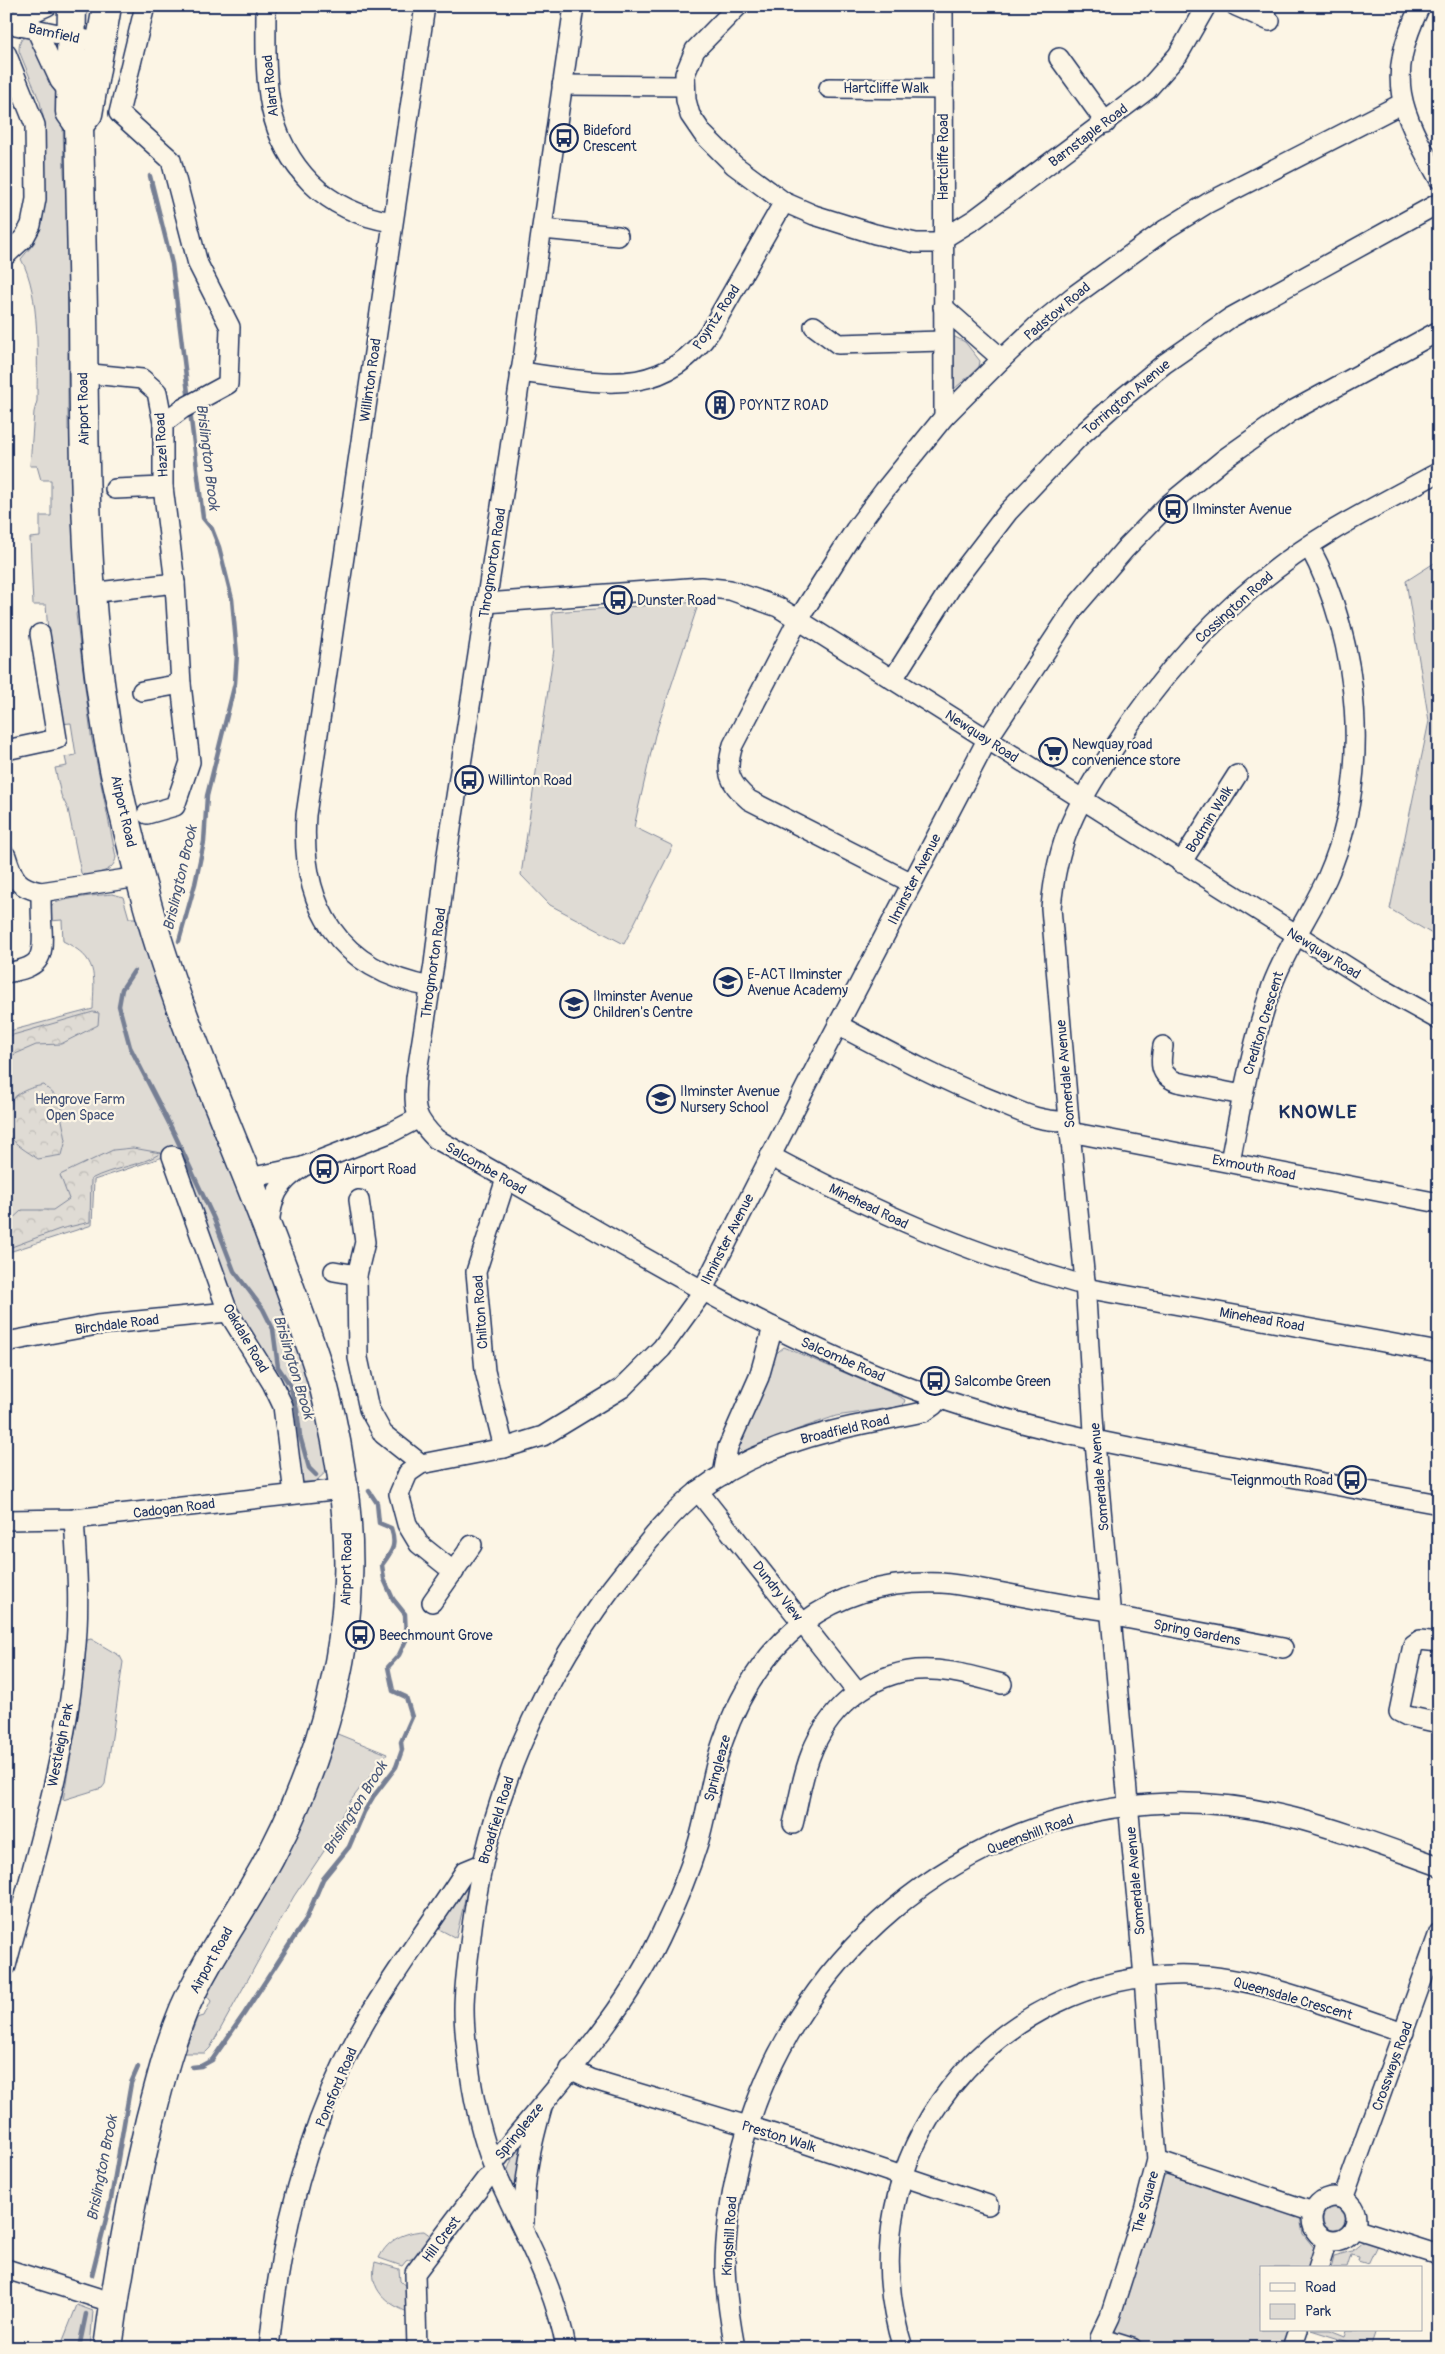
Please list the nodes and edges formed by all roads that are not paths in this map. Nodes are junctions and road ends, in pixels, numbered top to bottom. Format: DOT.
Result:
graph roads {
  1 [pos="47,6"];
  2 [pos="72,6"];
  3 [pos="94,6"];
  4 [pos="107,6"];
  5 [pos="145,6"];
  6 [pos="266,6"];
  7 [pos="425,6"];
  8 [pos="574,6"];
  9 [pos="738,6"];
  10 [pos="943,6"];
  11 [pos="1206,6"];
  12 [pos="1236,6"];
  13 [pos="1420,6"];
  14 [pos="1270,21"];
  15 [pos="8,23"];
  16 [pos="36,29"];
  17 [pos="85,39"];
  18 [pos="6,53"];
  19 [pos="1059,58"];
  20 [pos="562,85"];
  21 [pos="685,86"];
  22 [pos="828,88"];
  23 [pos="943,89"];
  24 [pos="70,93"];
  25 [pos="1402,102"];
  26 [pos="1106,122"];
  27 [pos="79,125"];
  28 [pos="1439,179"];
  29 [pos="784,202"];
  30 [pos="1439,203"];
  31 [pos="392,222"];
  32 [pos="542,229"];
  33 [pos="618,236"];
  34 [pos="943,237"];
  35 [pos="6,255"];
  36 [pos="943,307"];
  37 [pos="814,326"];
  38 [pos="1439,331"];
  39 [pos="942,341"];
  40 [pos="1002,359"];
  41 [pos="520,372"];
  42 [pos="82,373"];
  43 [pos="944,417"];
  44 [pos="163,423"];
  45 [pos="1439,472"];
  46 [pos="163,487"];
  47 [pos="115,489"];
  48 [pos="1309,546"];
  49 [pos="176,583"];
  50 [pos="90,593"];
  51 [pos="486,603"];
  52 [pos="798,620"];
  53 [pos="40,634"];
  54 [pos="893,679"];
  55 [pos="181,684"];
  56 [pos="142,691"];
  57 [pos="987,740"];
  58 [pos="6,750"];
  59 [pos="1237,774"];
  60 [pos="1081,799"];
  61 [pos="146,814"];
  62 [pos="6,856"];
  63 [pos="1181,863"];
  64 [pos="139,877"];
  65 [pos="912,883"];
  66 [pos="42,892"];
  67 [pos="1296,935"];
  68 [pos="6,973"];
  69 [pos="431,987"];
  70 [pos="1439,1020"];
  71 [pos="838,1024"];
  72 [pos="1164,1046"];
  73 [pos="1242,1095"];
  74 [pos="418,1119"];
  75 [pos="1069,1127"];
  76 [pos="172,1156"];
  77 [pos="770,1156"];
  78 [pos="1230,1162"];
  79 [pos="302,1167"];
  80 [pos="249,1178"];
  81 [pos="506,1179"];
  82 [pos="359,1200"];
  83 [pos="1439,1203"];
  84 [pos="268,1228"];
  85 [pos="334,1271"];
  86 [pos="357,1275"];
  87 [pos="1085,1284"];
  88 [pos="702,1289"];
  89 [pos="228,1312"];
  90 [pos="773,1327"];
  91 [pos="6,1342"];
  92 [pos="1439,1352"];
  93 [pos="936,1397"];
  94 [pos="1096,1440"];
  95 [pos="504,1448"];
  96 [pos="421,1464"];
  97 [pos="723,1475"];
  98 [pos="342,1489"];
  99 [pos="698,1491"];
  100 [pos="294,1494"];
  101 [pos="1439,1504"];
  102 [pos="74,1519"];
  103 [pos="6,1520"];
  104 [pos="472,1545"];
  105 [pos="454,1572"];
  106 [pos="432,1602"];
  107 [pos="1111,1614"];
  108 [pos="803,1622"];
  109 [pos="1439,1642"];
  110 [pos="1283,1648"];
  111 [pos="1002,1684"];
  112 [pos="856,1692"];
  113 [pos="1439,1723"];
  114 [pos="1128,1806"];
  115 [pos="793,1824"];
  116 [pos="482,1864"];
  117 [pos="1439,1866"];
  118 [pos="1439,1933"];
  119 [pos="6,1966"];
  120 [pos="1144,1977"];
  121 [pos="1404,2032"];
  122 [pos="570,2069"];
  123 [pos="545,2099"];
  124 [pos="747,2126"];
  125 [pos="1157,2160"];
  126 [pos="494,2168"];
  127 [pos="902,2176"];
  128 [pos="1343,2200"];
  129 [pos="988,2205"];
  130 [pos="1313,2212"];
  131 [pos="524,2227"];
  132 [pos="1354,2228"];
  133 [pos="1327,2240"];
  134 [pos="1439,2256"];
  135 [pos="1319,2266"];
  136 [pos="6,2269"];
  137 [pos="114,2303"];
  138 [pos="1297,2332"];
  139 [pos="1097,2343"];
  140 [pos="108,2348"];
  141 [pos="269,2348"];
  142 [pos="417,2348"];
  143 [pos="566,2348"];
  144 [pos="735,2348"];
  145 [pos="903,2348"];
  146 [pos="1132,2348"];
  147 [pos="1292,2348"];
  1 -- 15 [label="street"];
  2 -- 17 [label="highway"];
  3 -- 17 [label="highway"];
  4 -- 17 [label="highway"];
  5 -- 44 [label="street"];
  6 -- 31 [label="street, Alard Road"];
  7 -- 31 [label="street, Willinton Road"];
  8 -- 20 [label="street, Throgmorton Road"];
  9 -- 21 [label="street"];
  10 -- 23 [label="street, Hartcliffe Road"];
  11 -- 26 [label="street, Barnstaple Road"];
  12 -- 14 [label="street"];
  13 -- 25 [label="street"];
  15 -- 16 [label="street, Bamfield"];
  16 -- 17 [label="street, Bamfield"];
  16 -- 24 [label="street"];
  17 -- 24 [label="highway"];
  17 -- 27 [label="highway"];
  18 -- 35 [label="street"];
  19 -- 26 [label="street"];
  20 -- 21 [label="street"];
  20 -- 32 [label="street, Throgmorton Road"];
  21 -- 29 [label="street"];
  22 -- 23 [label="street, Hartcliffe Walk"];
  23 -- 34 [label="street, Hartcliffe Road"];
  24 -- 27 [label="highway"];
  25 -- 28 [label="street"];
  25 -- 40 [label="street, Padstow Road"];
  26 -- 34 [label="street, Barnstaple Road"];
  27 -- 42 [label="highway, Airport Road"];
  29 -- 34 [label="street"];
  29 -- 41 [label="street, Poyntz Road"];
  30 -- 54 [label="street, Torrington Avenue"];
  31 -- 69 [label="street, Willinton Road"];
  32 -- 33 [label="street"];
  32 -- 41 [label="street, Throgmorton Road"];
  34 -- 36 [label="street, Hartcliffe Road"];
  36 -- 39 [label="street, Hartcliffe Road"];
  36 -- 40 [label="street"];
  37 -- 39 [label="street"];
  38 -- 57 [label="street, Ilminster Avenue"];
  39 -- 43 [label="street, Hartcliffe Road"];
  40 -- 43 [label="street, Padstow Road"];
  41 -- 51 [label="street, Throgmorton Road"];
  42 -- 44 [label="street, Hazel Road"];
  42 -- 50 [label="highway, Airport Road"];
  43 -- 52 [label="street, Padstow Road"];
  44 -- 46 [label="street, Hazel Road"];
  45 -- 48 [label="street, Cossington Road"];
  46 -- 47 [label="street, Hazel Road"];
  46 -- 49 [label="street, Hazel Road"];
  48 -- 60 [label="street, Cossington Road"];
  48 -- 67 [label="street, Crediton Crescent"];
  49 -- 50 [label="street"];
  49 -- 55 [label="street, Hazel Road"];
  50 -- 64 [label="highway, Airport Road"];
  51 -- 52 [label="street, Newquay Road"];
  51 -- 69 [label="street, Throgmorton Road"];
  52 -- 54 [label="street, Newquay Road"];
  52 -- 65 [label="street"];
  53 -- 58 [label="street"];
  54 -- 57 [label="street, Newquay Road"];
  55 -- 56 [label="street"];
  55 -- 61 [label="street, Hazel Road"];
  57 -- 60 [label="street, Newquay Road"];
  57 -- 65 [label="street, Ilminster Avenue"];
  59 -- 63 [label="street, Bodmin Walk"];
  60 -- 63 [label="street, Newquay Road"];
  60 -- 75 [label="street, Somerdale Avenue"];
  62 -- 66 [label="street"];
  63 -- 67 [label="street, Newquay Road"];
  64 -- 66 [label="street"];
  64 -- 80 [label="highway, Airport Road"];
  65 -- 71 [label="street, Ilminster Avenue"];
  66 -- 68 [label="street"];
  67 -- 70 [label="street, Newquay Road"];
  67 -- 73 [label="street, Crediton Crescent"];
  69 -- 74 [label="street, Throgmorton Road"];
  71 -- 75 [label="street, Exmouth Road"];
  71 -- 77 [label="street, Ilminster Avenue"];
  72 -- 73 [label="street"];
  73 -- 78 [label="street, Crediton Crescent"];
  74 -- 79 [label="street"];
  74 -- 81 [label="street, Salcombe Road"];
  75 -- 78 [label="street, Exmouth Road"];
  75 -- 87 [label="street, Somerdale Avenue"];
  76 -- 89 [label="street, Oakdale Road"];
  77 -- 87 [label="street, Minehead Road"];
  77 -- 88 [label="street, Ilminster Avenue"];
  78 -- 83 [label="street, Exmouth Road"];
  79 -- 80 [label="street"];
  79 -- 84 [label="street"];
  80 -- 84 [label="highway, Airport Road"];
  81 -- 88 [label="street, Salcombe Road"];
  81 -- 95 [label="street, Chilton Road"];
  82 -- 86 [label="street"];
  84 -- 98 [label="highway, Airport Road"];
  85 -- 86 [label="street"];
  86 -- 96 [label="street"];
  87 -- 92 [label="street, Minehead Road"];
  87 -- 94 [label="street, Somerdale Avenue"];
  88 -- 90 [label="street, Salcombe Road"];
  88 -- 95 [label="street, Ilminster Avenue"];
  89 -- 91 [label="street, Birchdale Road"];
  89 -- 100 [label="street, Oakdale Road"];
  90 -- 93 [label="street, Salcombe Road"];
  90 -- 97 [label="street"];
  93 -- 94 [label="street, Salcombe Road"];
  93 -- 97 [label="street, Broadfield Road"];
  94 -- 101 [label="street, Salcombe Road"];
  94 -- 107 [label="street, Somerdale Avenue"];
  95 -- 96 [label="street, Ilminster Avenue"];
  96 -- 105 [label="street"];
  97 -- 99 [label="street, Broadfield Road"];
  98 -- 100 [label="street, Cadogan Road"];
  98 -- 137 [label="highway, Airport Road"];
  99 -- 108 [label="street, Dundry View"];
  99 -- 116 [label="street, Broadfield Road"];
  100 -- 102 [label="street, Cadogan Road"];
  102 -- 103 [label="street, Cadogan Road"];
  102 -- 119 [label="street, Westleigh Park"];
  104 -- 105 [label="street"];
  105 -- 106 [label="street"];
  107 -- 108 [label="street, Springleaze"];
  107 -- 110 [label="street, Spring Gardens"];
  107 -- 114 [label="street, Somerdale Avenue"];
  108 -- 112 [label="street, Dundry View"];
  108 -- 122 [label="street, Springleaze"];
  109 -- 113 [label="street"];
  111 -- 112 [label="street"];
  112 -- 115 [label="street"];
  114 -- 117 [label="street, Queenshill Road"];
  114 -- 120 [label="street, Somerdale Avenue"];
  114 -- 124 [label="street, Queenshill Road"];
  116 -- 126 [label="street, Broadfield Road"];
  116 -- 141 [label="street, Ponsford Road"];
  118 -- 121 [label="street, Crossways Road"];
  120 -- 121 [label="street, Queensdale Crescent"];
  120 -- 125 [label="street, Somerdale Avenue"];
  120 -- 127 [label="street, Queensdale Crescent"];
  121 -- 128 [label="street, Crossways Road"];
  122 -- 123 [label="street, Springleaze"];
  122 -- 124 [label="street, Preston Walk"];
  123 -- 126 [label="street, Springleaze"];
  123 -- 131 [label="street, Broadfield Road"];
  124 -- 127 [label="street, Preston Walk"];
  124 -- 144 [label="street, Kingshill Road"];
  125 -- 130 [label="street, The Square"];
  125 -- 139 [label="street, The Square"];
  126 -- 131 [label="street, Broadfield Road"];
  126 -- 142 [label="street, Hill Crest"];
  127 -- 129 [label="street, Preston Walk"];
  127 -- 145 [label="street, Queensdale Crescent"];
  128 -- 130 [label="street"];
  128 -- 132 [label="street"];
  130 -- 133 [label="street"];
  131 -- 143 [label="street, Broadfield Road"];
  132 -- 133 [label="street"];
  132 -- 134 [label="street"];
  133 -- 135 [label="street"];
  136 -- 137 [label="street"];
  137 -- 140 [label="highway, Airport Road"];
  138 -- 147 [label="street"];
  139 -- 146 [label="street, The Square"];
}
